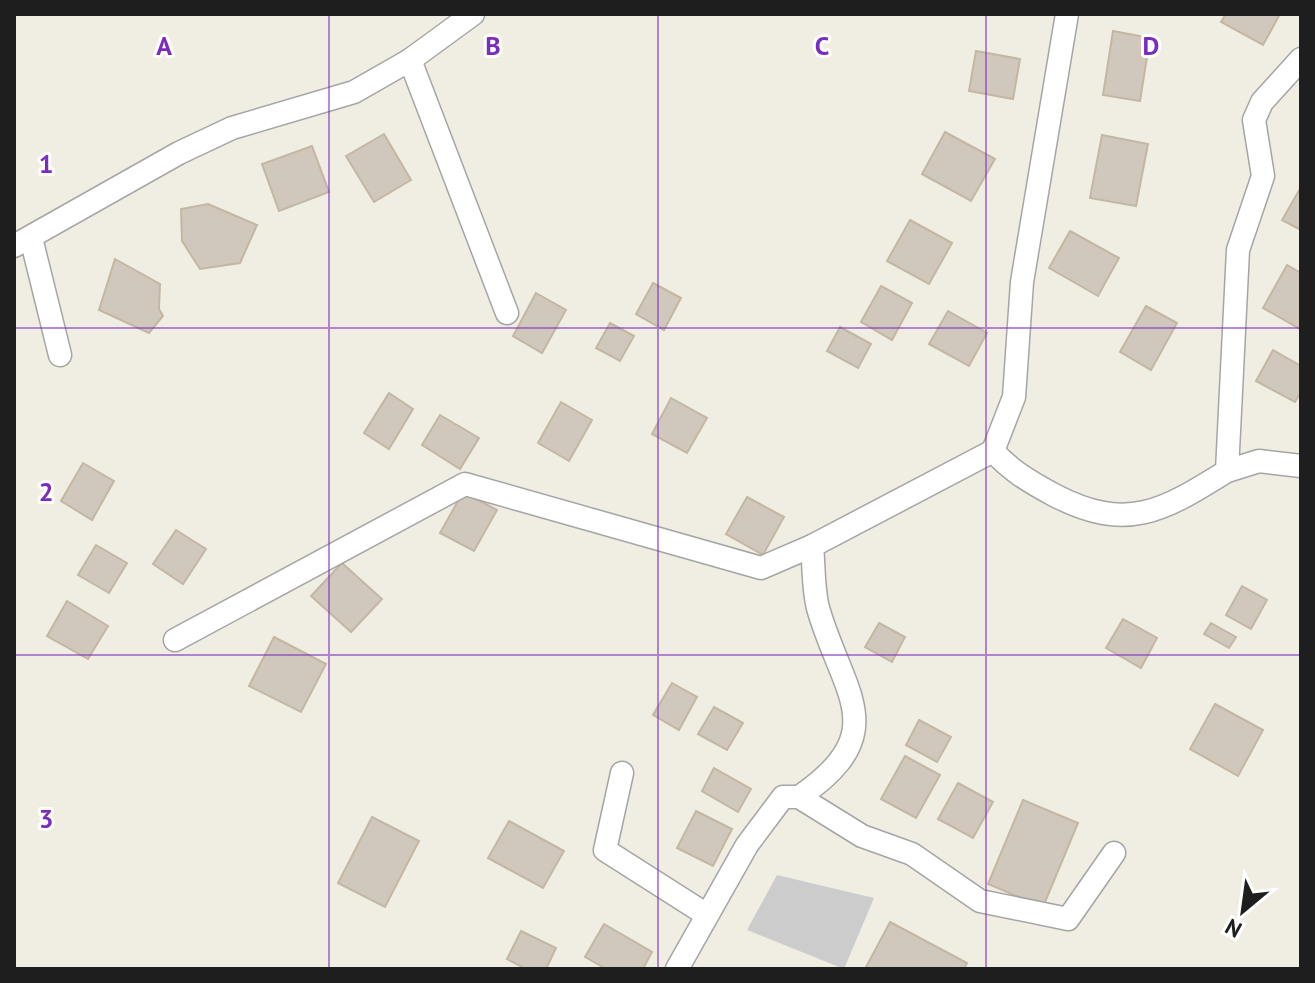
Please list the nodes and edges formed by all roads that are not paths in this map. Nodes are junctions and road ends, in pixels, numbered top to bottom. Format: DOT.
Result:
graph roads {
  1 [pos="473,14"];
  2 [pos="1067,14"];
  3 [pos="1301,59"];
  4 [pos="410,60"];
  5 [pos="22,242"];
  6 [pos="507,313"];
  7 [pos="60,355"];
  8 [pos="993,451"];
  9 [pos="1301,466"];
  10 [pos="1227,471"];
  11 [pos="812,546"];
  12 [pos="175,640"];
  13 [pos="622,773"];
  14 [pos="799,797"];
  15 [pos="1114,853"];
  16 [pos="707,915"];
  17 [pos="677,969"];
  1 -- 4 [label="street"];
  2 -- 8 [label="street"];
  3 -- 10 [label="street"];
  4 -- 5 [label="street"];
  4 -- 6 [label="street"];
  5 -- 7 [label="street"];
  8 -- 10 [label="street"];
  8 -- 11 [label="street"];
  9 -- 10 [label="street"];
  11 -- 12 [label="street"];
  11 -- 14 [label="street"];
  13 -- 16 [label="street"];
  14 -- 15 [label="street"];
  14 -- 16 [label="street"];
  16 -- 17 [label="street"];
}
